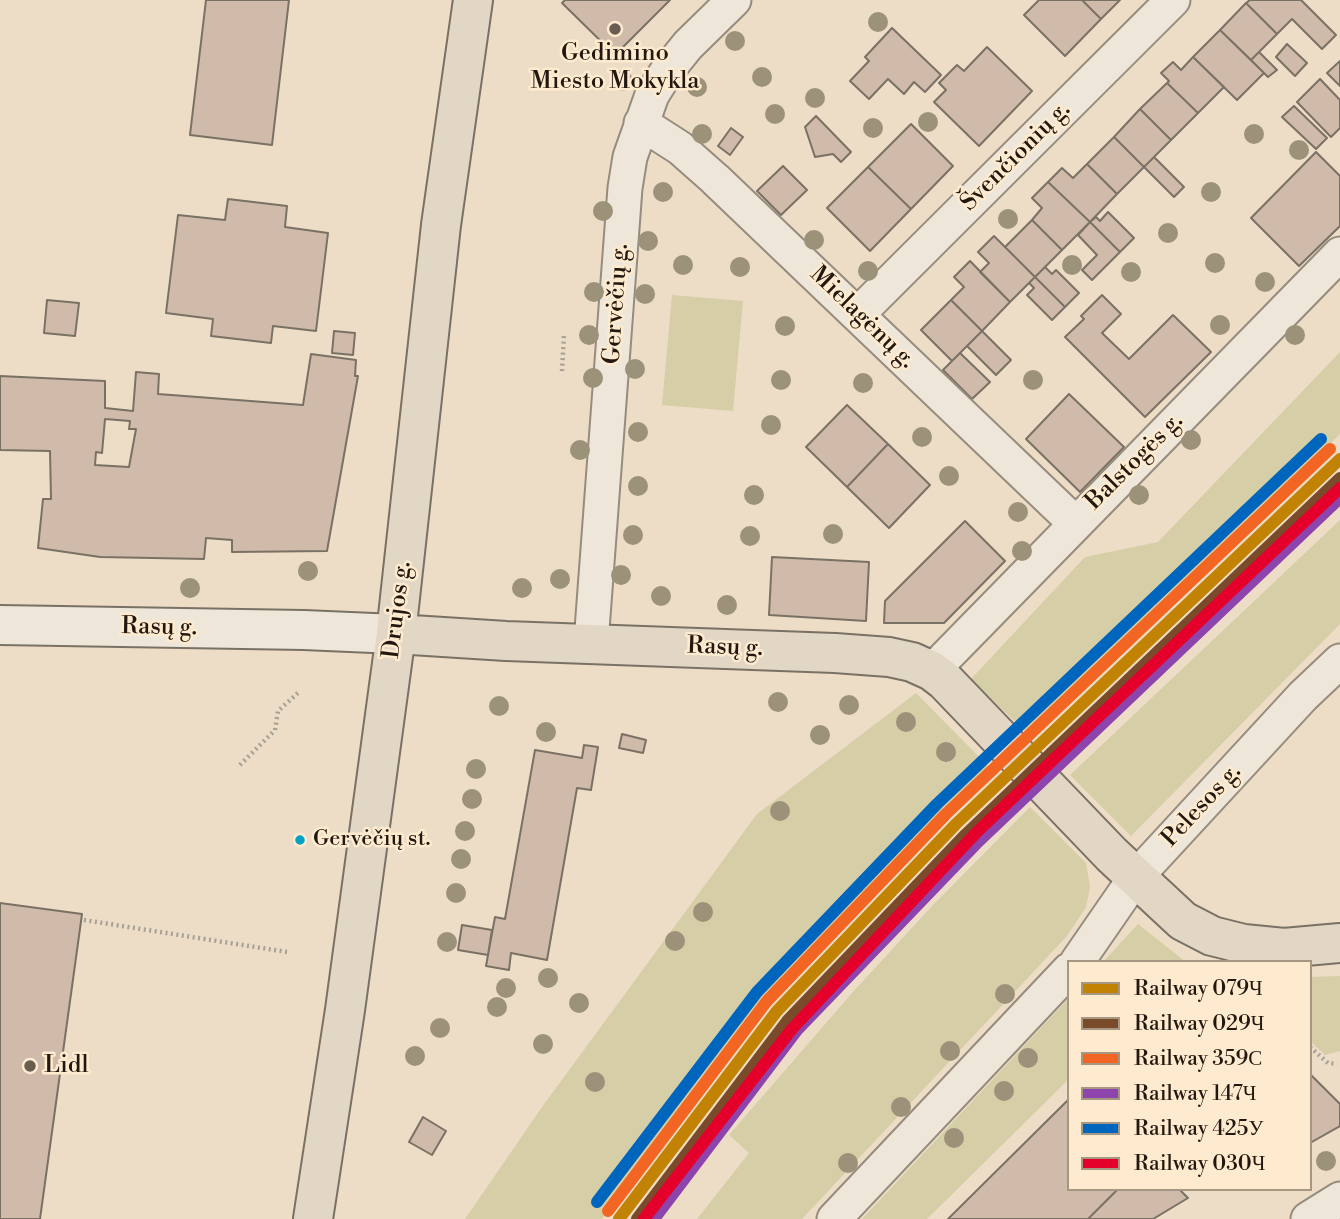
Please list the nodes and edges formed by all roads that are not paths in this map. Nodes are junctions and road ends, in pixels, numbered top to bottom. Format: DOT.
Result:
graph roads {
  1 [pos="473,0"];
  2 [pos="734,0"];
  3 [pos="1173,0"];
  4 [pos="641,122"];
  5 [pos="1340,254"];
  6 [pos="858,314"];
  7 [pos="1075,523"];
  8 [pos="0,625"];
  9 [pos="396,634"];
  10 [pos="591,643"];
  11 [pos="1340,661"];
  12 [pos="944,682"];
  13 [pos="1124,867"];
  14 [pos="1340,943"];
  15 [pos="1078,960"];
  16 [pos="1067,972"];
  17 [pos="1340,1199"];
  18 [pos="313,1219"];
  19 [pos="834,1219"];
  20 [pos="1308,1219"];
  1 -- 9 [label="main road, Drujos g."];
  2 -- 4 [label="street, Gervėčių g."];
  3 -- 6 [label="street, Švenčionių g."];
  4 -- 6 [label="street, Mielagėnų g."];
  4 -- 10 [label="street, Gervėčių g."];
  5 -- 7 [label="street, Balstogės g."];
  6 -- 7 [label="street, Mielagėnų g."];
  7 -- 12 [label="street, Balstogės g."];
  8 -- 9 [label="main road, Rasų g."];
  9 -- 10 [label="main road, Rasų g."];
  9 -- 18 [label="main road, Drujos g."];
  10 -- 12 [label="main road, Rasų g."];
  11 -- 13 [label="street, Pelesos g."];
  12 -- 13 [label="main road, Rasų g."];
  13 -- 14 [label="main road, Rasų g."];
  13 -- 15 [label="street, Pelesos g."];
  16 -- 19 [label="street"];
  17 -- 20 [label="street"];
}
